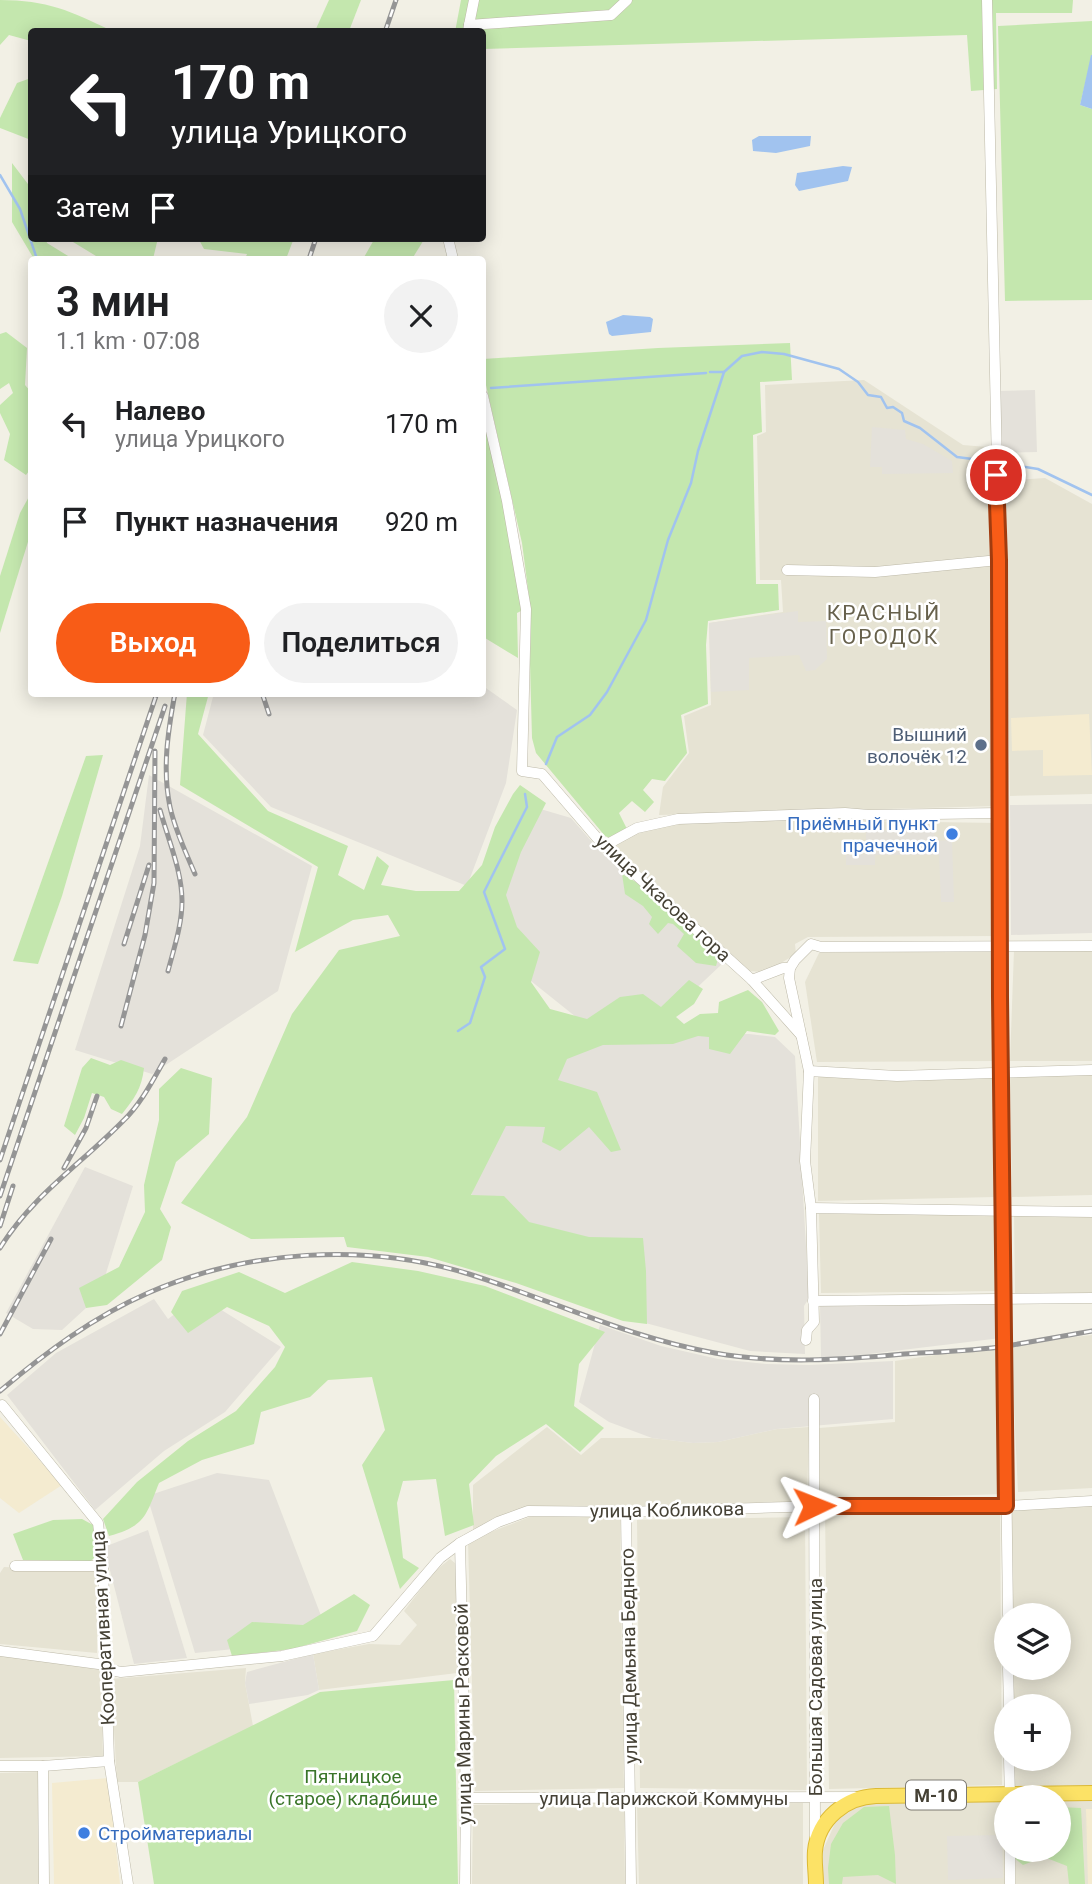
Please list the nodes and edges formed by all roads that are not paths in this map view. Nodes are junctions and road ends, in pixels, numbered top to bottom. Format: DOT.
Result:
graph roads {
  1 [pos="474,0"];
  2 [pos="627,0"];
  3 [pos="988,0"];
  4 [pos="469,28"];
  5 [pos="486,409"];
  6 [pos="999,560"];
  7 [pos="787,570"];
  8 [pos="999,813"];
  9 [pos="604,846"];
  10 [pos="1000,946"];
  11 [pos="1092,946"];
  12 [pos="790,968"];
  13 [pos="752,980"];
  14 [pos="801,1035"];
  15 [pos="1092,1070"];
  16 [pos="808,1071"];
  17 [pos="1002,1072"];
  18 [pos="811,1208"];
  19 [pos="1092,1212"];
  20 [pos="1002,1213"];
  21 [pos="1003,1298"];
  22 [pos="1092,1298"];
  23 [pos="813,1301"];
  24 [pos="806,1340"];
  25 [pos="814,1399"];
  26 [pos="2,1405"];
  27 [pos="1092,1501"];
  28 [pos="814,1506"];
  29 [pos="1006,1506"];
  30 [pos="626,1512"];
  31 [pos="460,1543"];
  32 [pos="15,1566"];
  33 [pos="103,1566"];
  34 [pos="1008,1603"];
  35 [pos="0,1651"];
  36 [pos="106,1667"];
  37 [pos="109,1761"];
  38 [pos="0,1766"];
  39 [pos="43,1766"];
  40 [pos="1092,1793"];
  41 [pos="1071,1794"];
  42 [pos="994,1796"];
  43 [pos="863,1797"];
  44 [pos="466,1798"];
  45 [pos="631,1798"];
  46 [pos="815,1798"];
  47 [pos="832,1814"];
  48 [pos="816,1849"];
  49 [pos="1010,1862"];
  50 [pos="44,1884"];
  51 [pos="128,1884"];
  52 [pos="465,1884"];
  53 [pos="631,1884"];
  54 [pos="816,1884"];
  55 [pos="1010,1884"];
  1 -- 4 [label="street"];
  2 -- 4 [label="street"];
  3 -- 6 [label="street"];
  5 -- 9 [label="street, улица Чкасова гора"];
  6 -- 7 [label="street"];
  6 -- 8 [label="street"];
  8 -- 9 [label="street"];
  8 -- 10 [label="street"];
  9 -- 13 [label="street, улица Чкасова гора"];
  10 -- 11 [label="street"];
  10 -- 12 [label="street"];
  10 -- 17 [label="street"];
  12 -- 13 [label="street"];
  12 -- 14 [label="street"];
  13 -- 14 [label="street, улица Чкасова гора"];
  14 -- 16 [label="street"];
  15 -- 17 [label="street"];
  16 -- 17 [label="street"];
  16 -- 18 [label="street"];
  17 -- 20 [label="street"];
  18 -- 20 [label="street"];
  18 -- 23 [label="street"];
  19 -- 20 [label="street"];
  20 -- 21 [label="street"];
  21 -- 22 [label="street"];
  21 -- 23 [label="street"];
  21 -- 29 [label="street"];
  23 -- 24 [label="street"];
  25 -- 28 [label="street, Большая Садовая улица"];
  26 -- 33 [label="street, Кооперативная улица"];
  27 -- 29 [label="street, улица Кобликова"];
  28 -- 29 [label="street, улица Кобликова"];
  28 -- 30 [label="street, улица Кобликова"];
  28 -- 46 [label="street, Большая Садовая улица"];
  29 -- 34 [label="street"];
  30 -- 31 [label="street, улица Кобликова"];
  30 -- 45 [label="street, улица Демьяна Бедного"];
  31 -- 36 [label="street, улица Кобликова"];
  31 -- 44 [label="street, улица Марины Расковой"];
  32 -- 33 [label="street"];
  33 -- 36 [label="street, Кооперативная улица"];
  35 -- 36 [label="street, улица Кобликова"];
  36 -- 37 [label="street, Кооперативная улица"];
  37 -- 39 [label="street"];
  37 -- 51 [label="street, Кооперативная улица"];
  38 -- 39 [label="street"];
  39 -- 50 [label="street"];
  40 -- 41 [label="highway, улица Парижской Коммуны / М-10"];
  42 -- 43 [label="highway, улица Парижской Коммуны / М-10"];
  43 -- 46 [label="street, улица Парижской Коммуны"];
  43 -- 47 [label="highway, улица Парижской Коммуны / М-10"];
  44 -- 45 [label="street, улица Парижской Коммуны"];
  44 -- 52 [label="street, улица Марины Расковой"];
  45 -- 46 [label="street, улица Парижской Коммуны"];
  45 -- 53 [label="street, улица Демьяна Бедного"];
  46 -- 48 [label="street, Большая Садовая улица"];
  47 -- 48 [label="highway, Большая Садовая улица / М-10"];
  48 -- 54 [label="highway, Большая Садовая улица / М-10"];
  49 -- 55 [label="street"];
}
